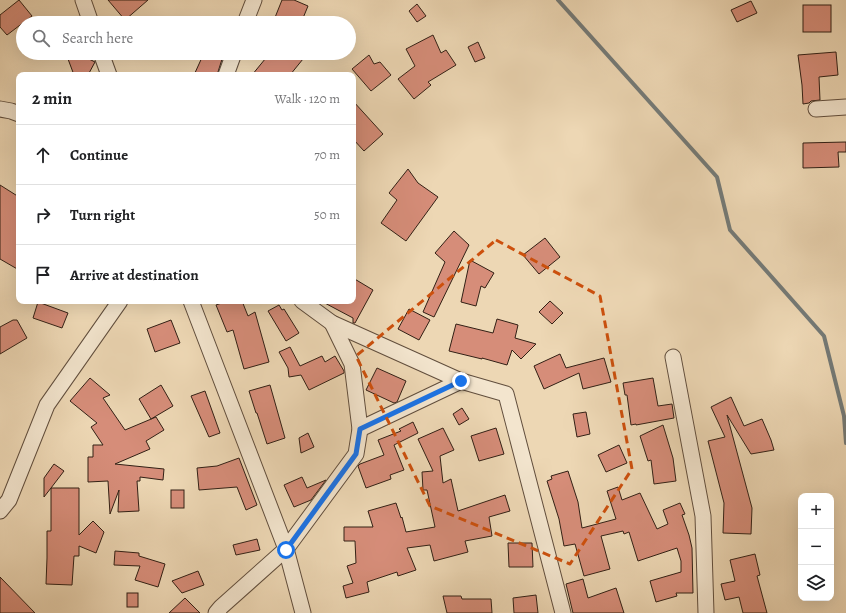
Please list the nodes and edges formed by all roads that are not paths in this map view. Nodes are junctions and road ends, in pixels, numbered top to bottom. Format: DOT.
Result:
graph roads {
  1 [pos="83,0"];
  2 [pos="254,0"];
  3 [pos="89,16"];
  4 [pos="248,16"];
  5 [pos="104,60"];
  6 [pos="231,60"];
  7 [pos="108,72"];
  8 [pos="227,72"];
  9 [pos="846,107"];
  10 [pos="0,109"];
  11 [pos="816,110"];
  12 [pos="16,113"];
  13 [pos="118,304"];
  14 [pos="192,304"];
  15 [pos="306,304"];
  16 [pos="332,323"];
  17 [pos="673,357"];
  18 [pos="461,381"];
  19 [pos="360,429"];
  20 [pos="0,512"];
  21 [pos="286,550"];
  22 [pos="216,613"];
  23 [pos="303,613"];
  24 [pos="563,613"];
  25 [pos="706,613"];
  1 -- 3 [label="street"];
  2 -- 4 [label="street"];
  5 -- 7 [label="street"];
  6 -- 8 [label="street"];
  9 -- 11 [label="street"];
  10 -- 12 [label="street"];
  13 -- 20 [label="street"];
  14 -- 21 [label="street"];
  15 -- 16 [label="street"];
  16 -- 18 [label="street"];
  16 -- 19 [label="street"];
  17 -- 25 [label="street"];
  18 -- 19 [label="street"];
  18 -- 24 [label="street"];
  19 -- 21 [label="street"];
  21 -- 22 [label="street"];
  21 -- 23 [label="street"];
}
